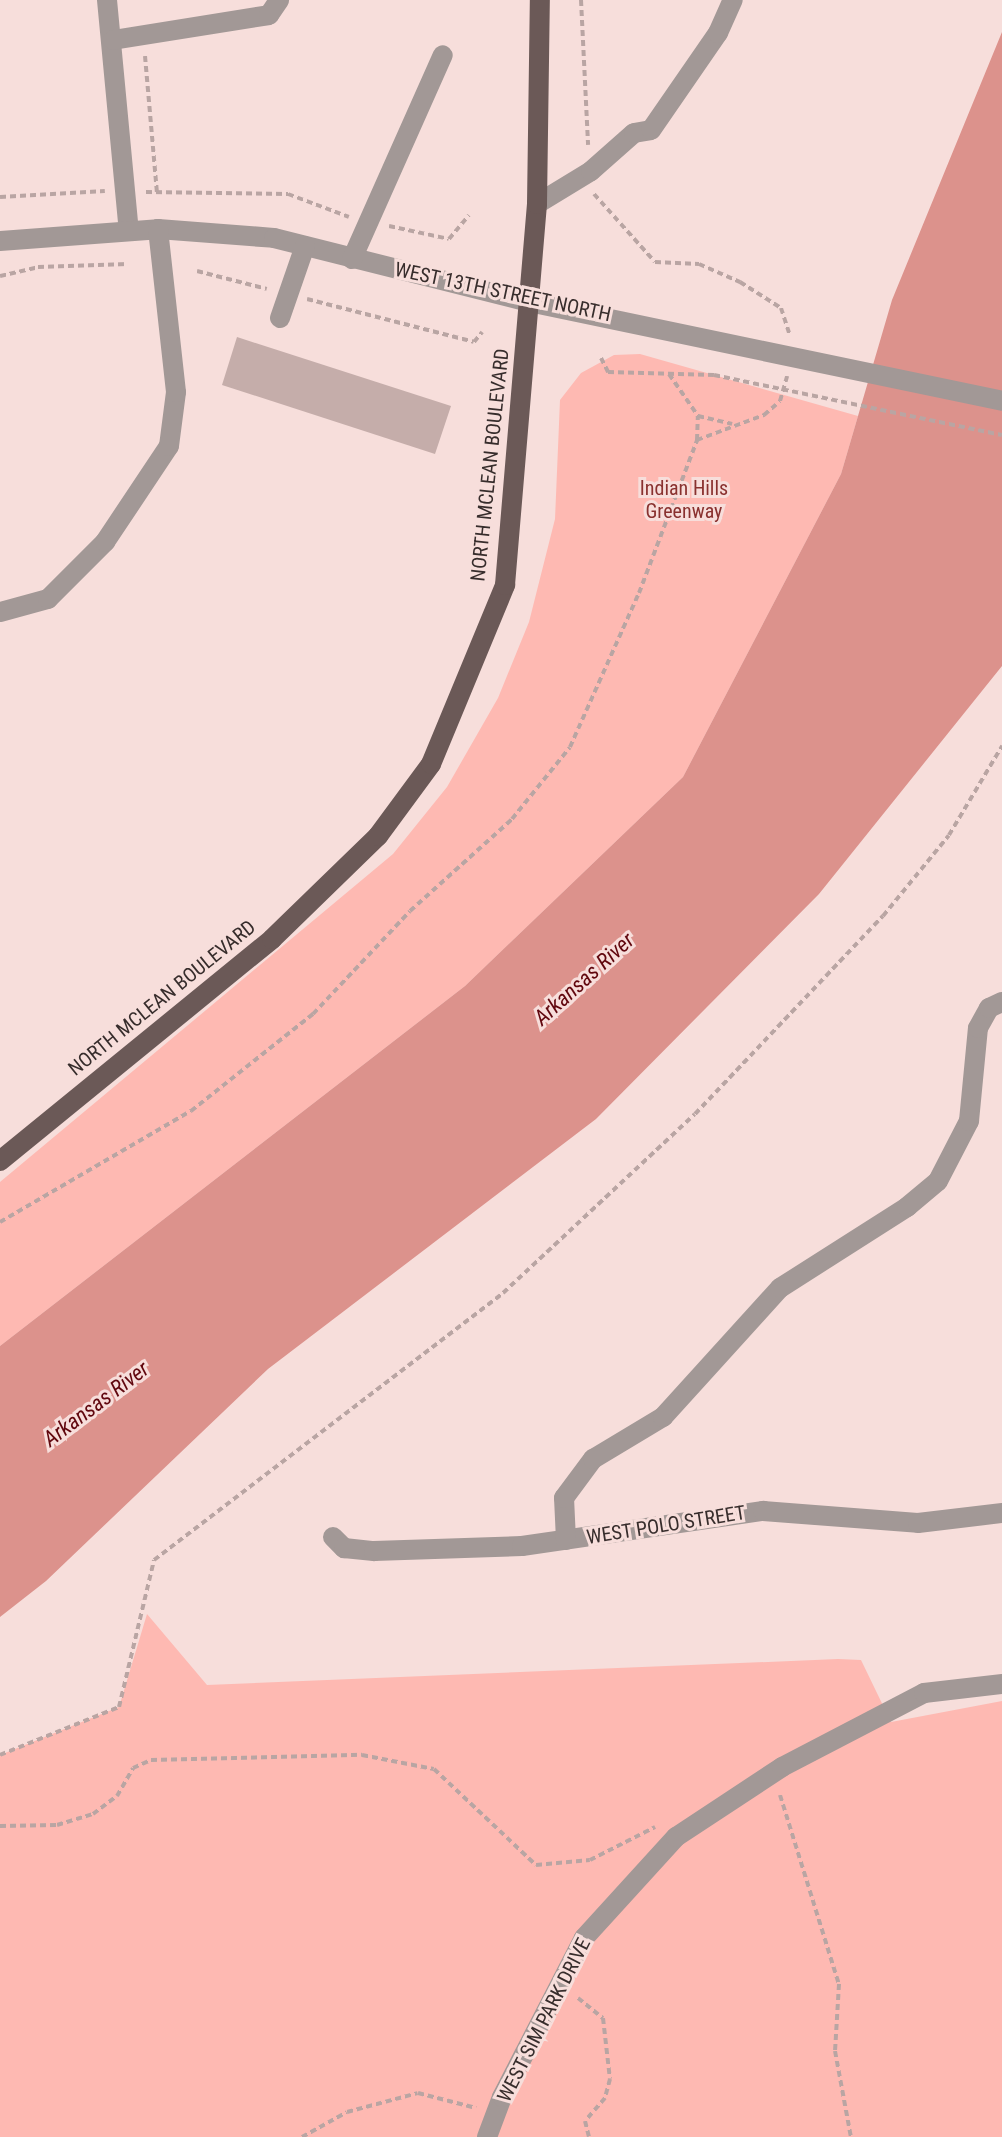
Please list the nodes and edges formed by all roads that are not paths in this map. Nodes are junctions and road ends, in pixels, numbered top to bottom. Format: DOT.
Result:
graph roads {
  1 [pos="107,0"];
  2 [pos="279,0"];
  3 [pos="540,0"];
  4 [pos="733,0"];
  5 [pos="113,40"];
  6 [pos="443,55"];
  7 [pos="537,204"];
  8 [pos="158,229"];
  9 [pos="129,231"];
  10 [pos="0,241"];
  11 [pos="305,246"];
  12 [pos="352,259"];
  13 [pos="529,302"];
  14 [pos="280,318"];
  15 [pos="1002,401"];
  16 [pos="0,612"];
  17 [pos="1002,1002"];
  18 [pos="0,1161"];
  19 [pos="1002,1513"];
  20 [pos="333,1537"];
  21 [pos="566,1540"];
  22 [pos="1002,1684"];
  23 [pos="487,2137"];
  1 -- 5 [label="street"];
  2 -- 5 [label="street"];
  3 -- 7 [label="main road, NORTH MCLEAN BOULEVARD"];
  4 -- 7 [label="street"];
  5 -- 9 [label="street"];
  6 -- 12 [label="street"];
  7 -- 13 [label="main road, NORTH MCLEAN BOULEVARD"];
  8 -- 9 [label="street, WEST 13TH STREET NORTH"];
  8 -- 11 [label="street, WEST 13TH STREET NORTH"];
  8 -- 16 [label="street"];
  9 -- 10 [label="street, WEST 13TH STREET NORTH"];
  11 -- 12 [label="street, WEST 13TH STREET NORTH"];
  11 -- 14 [label="street"];
  12 -- 13 [label="street, WEST 13TH STREET NORTH"];
  13 -- 15 [label="street, WEST 13TH STREET NORTH"];
  13 -- 18 [label="main road, NORTH MCLEAN BOULEVARD"];
  17 -- 21 [label="street"];
  19 -- 21 [label="street, WEST POLO STREET"];
  20 -- 21 [label="street, WEST POLO STREET"];
  22 -- 23 [label="street, WEST SIM PARK DRIVE"];
}
